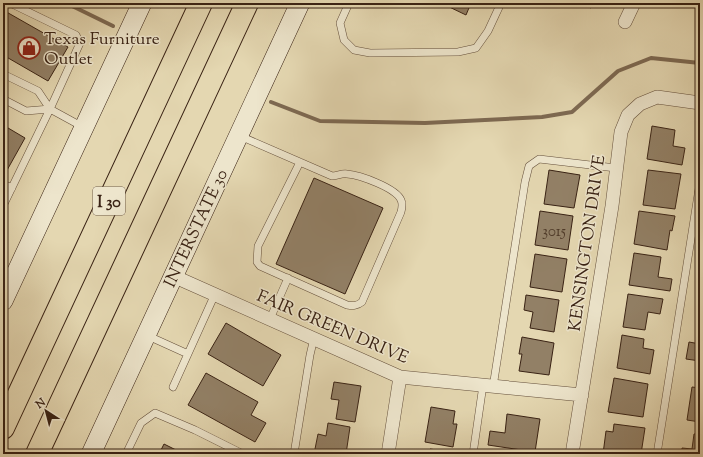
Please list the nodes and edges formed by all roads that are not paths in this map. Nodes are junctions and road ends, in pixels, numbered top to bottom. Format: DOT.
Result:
graph roads {
  1 [pos="10,3"];
  2 [pos="142,3"];
  3 [pos="201,3"];
  4 [pos="247,3"];
  5 [pos="300,3"];
  6 [pos="349,3"];
  7 [pos="501,3"];
  8 [pos="634,3"];
  9 [pos="625,22"];
  10 [pos="3,74"];
  11 [pos="3,99"];
  12 [pos="700,103"];
  13 [pos="50,110"];
  14 [pos="84,128"];
  15 [pos="238,136"];
  16 [pos="300,162"];
  17 [pos="616,168"];
  18 [pos="700,182"];
  19 [pos="3,184"];
  20 [pos="12,188"];
  21 [pos="3,206"];
  22 [pos="173,276"];
  23 [pos="288,278"];
  24 [pos="5,291"];
  25 [pos="215,294"];
  26 [pos="270,319"];
  27 [pos="146,335"];
  28 [pos="314,338"];
  29 [pos="188,354"];
  30 [pos="400,377"];
  31 [pos="488,386"];
  32 [pos="173,387"];
  33 [pos="22,388"];
  34 [pos="582,395"];
  35 [pos="3,419"];
  36 [pos="3,428"];
  37 [pos="38,452"];
  38 [pos="91,454"];
  39 [pos="126,454"];
  40 [pos="243,454"];
  41 [pos="294,454"];
  42 [pos="388,454"];
  43 [pos="473,454"];
  44 [pos="572,454"];
  45 [pos="657,454"];
  1 -- 13 [label="lane"];
  2 -- 14 [label="main road"];
  3 -- 33 [label="highway, I 30"];
  4 -- 37 [label="highway, I 30"];
  5 -- 15 [label="main road, INTERSTATE 30"];
  6 -- 7 [label="lane"];
  8 -- 9 [label="street"];
  10 -- 13 [label="lane"];
  11 -- 13 [label="lane"];
  12 -- 17 [label="street, KENSINGTON DRIVE"];
  13 -- 14 [label="lane"];
  13 -- 20 [label="lane"];
  14 -- 24 [label="main road"];
  15 -- 16 [label="lane"];
  15 -- 22 [label="main road, INTERSTATE 30"];
  16 -- 23 [label="lane"];
  16 -- 23 [label="lane"];
  17 -- 31 [label="lane"];
  17 -- 34 [label="street, KENSINGTON DRIVE"];
  18 -- 45 [label="lane"];
  19 -- 20 [label="lane"];
  20 -- 21 [label="lane"];
  22 -- 25 [label="street, FAIR GREEN DRIVE"];
  22 -- 27 [label="main road, INTERSTATE 30"];
  23 -- 26 [label="lane"];
  25 -- 26 [label="street, FAIR GREEN DRIVE"];
  25 -- 29 [label="lane"];
  26 -- 28 [label="street, FAIR GREEN DRIVE"];
  27 -- 29 [label="lane"];
  27 -- 38 [label="main road, INTERSTATE 30"];
  28 -- 30 [label="street, FAIR GREEN DRIVE"];
  28 -- 41 [label="lane"];
  29 -- 32 [label="lane"];
  30 -- 31 [label="street, FAIR GREEN DRIVE"];
  30 -- 42 [label="street"];
  31 -- 34 [label="street, FAIR GREEN DRIVE"];
  31 -- 43 [label="lane"];
  33 -- 35 [label="highway"];
  33 -- 36 [label="highway, I 30"];
  34 -- 44 [label="street, KENSINGTON DRIVE"];
  39 -- 40 [label="lane"];
}
